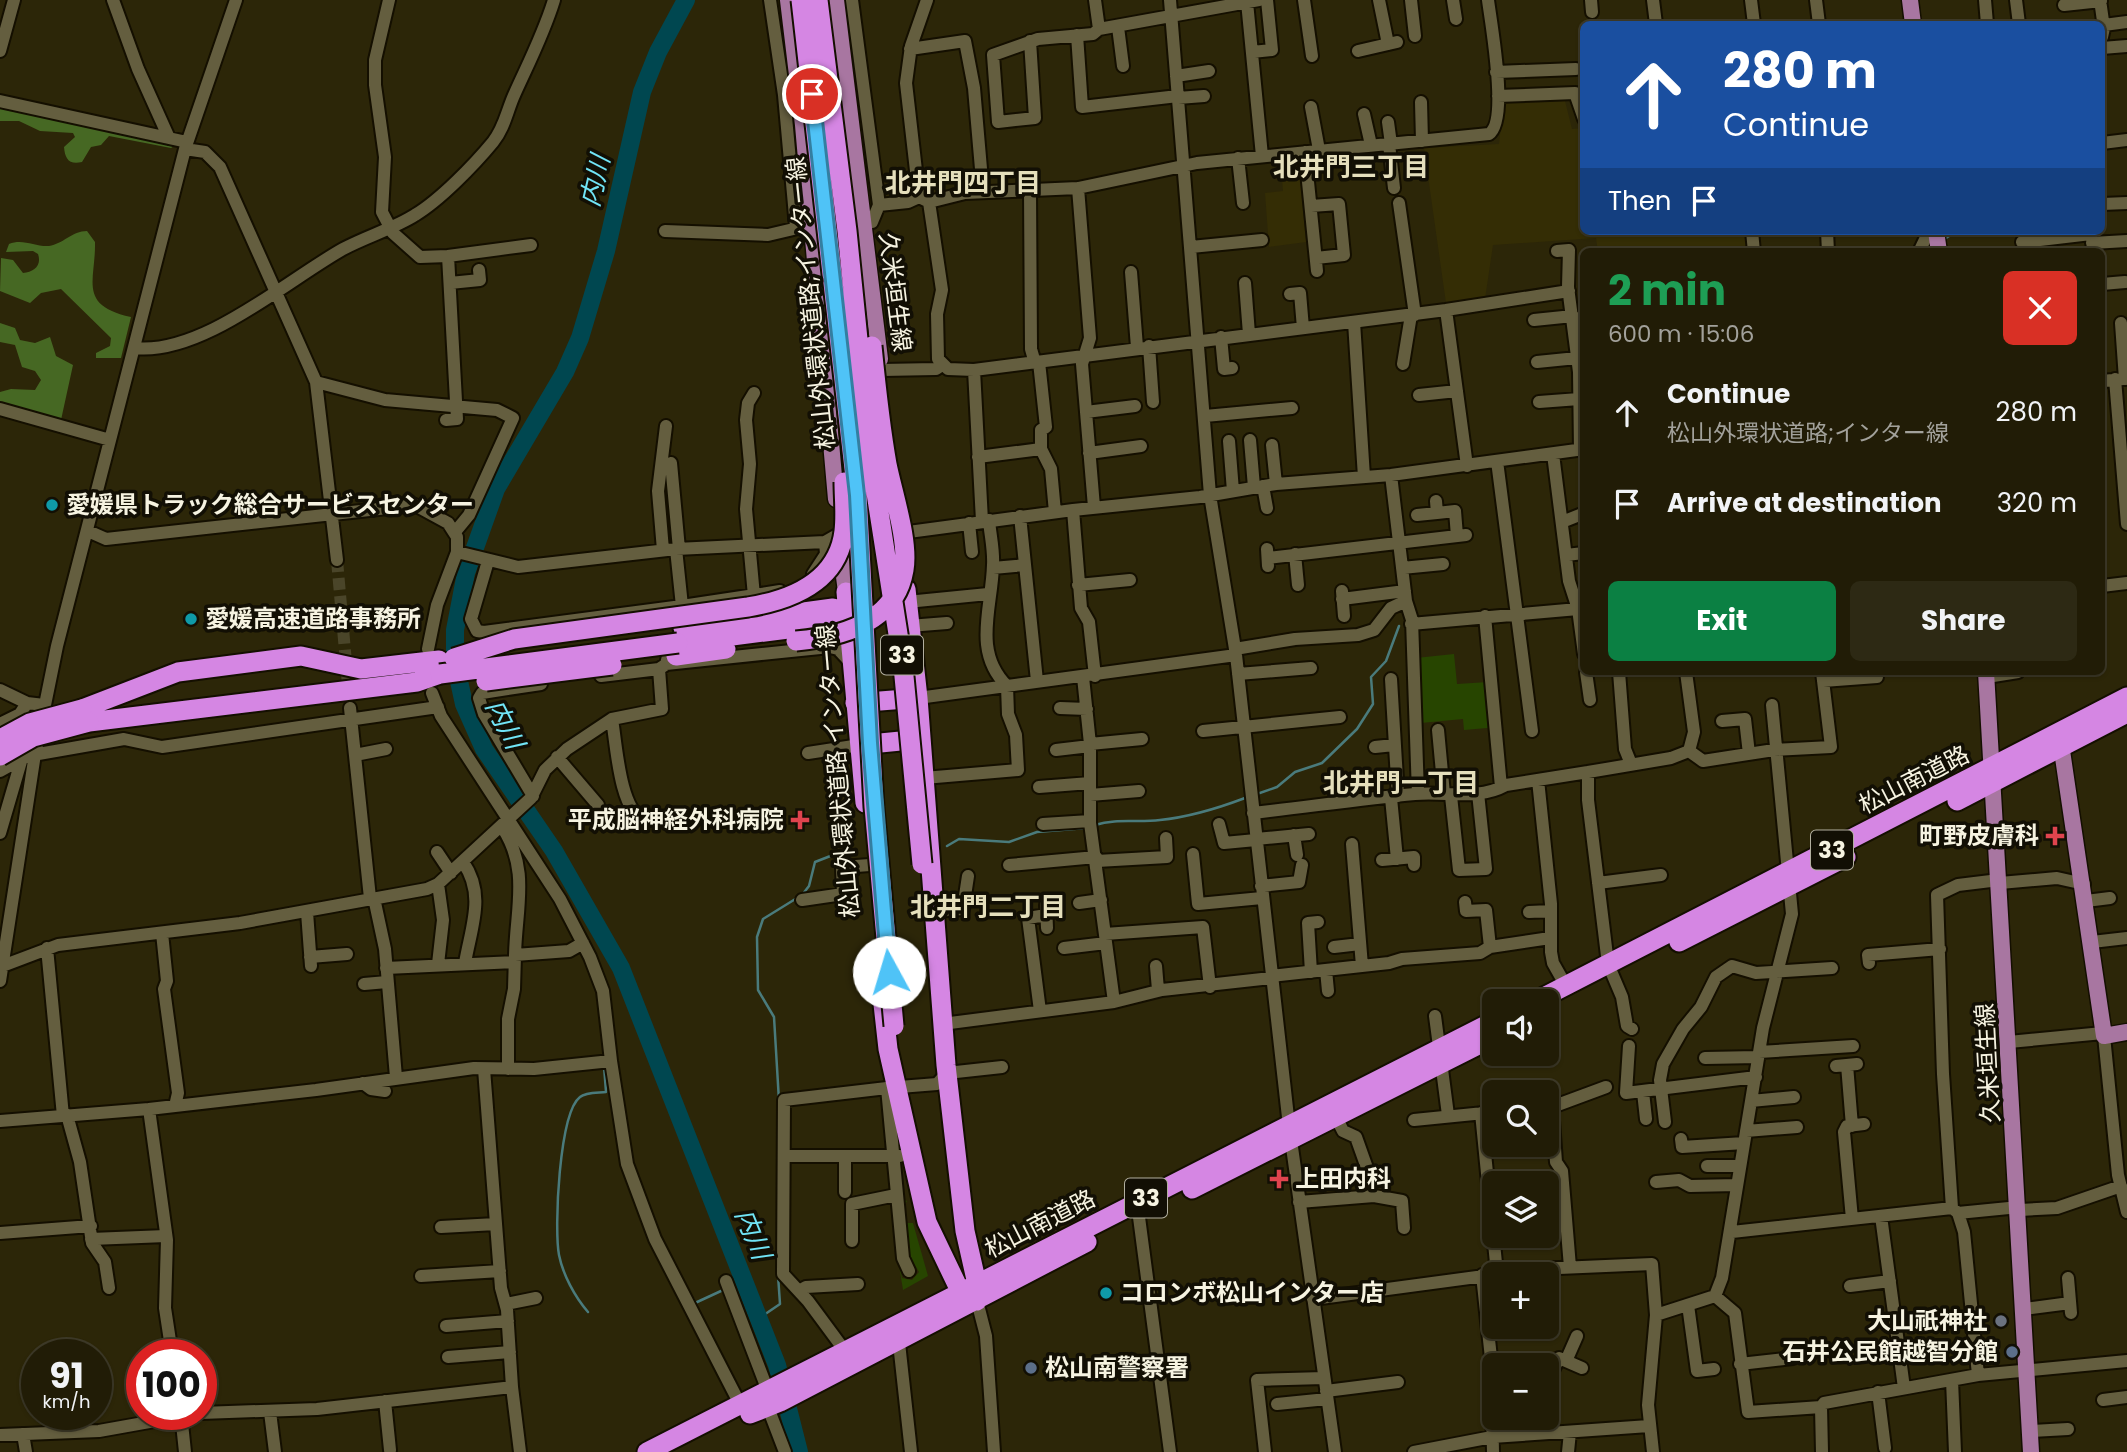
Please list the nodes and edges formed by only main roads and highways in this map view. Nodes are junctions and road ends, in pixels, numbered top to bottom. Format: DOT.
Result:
graph roads {
  1 [pos="788,0"];
  2 [pos="801,0"];
  3 [pos="818,0"];
  4 [pos="836,0"];
  5 [pos="1910,0"];
  6 [pos="1913,21"];
  7 [pos="813,226"];
  8 [pos="855,226"];
  9 [pos="834,271"];
  10 [pos="889,428"];
  11 [pos="832,435"];
  12 [pos="846,592"];
  13 [pos="906,596"];
  14 [pos="848,613"];
  15 [pos="436,672"];
  16 [pos="1987,675"];
  17 [pos="2127,697"];
  18 [pos="918,698"];
  19 [pos="855,703"];
  20 [pos="2127,713"];
  21 [pos="85,715"];
  22 [pos="0,739"];
  23 [pos="2061,739"];
  24 [pos="921,740"];
  25 [pos="860,745"];
  26 [pos="0,755"];
  27 [pos="1993,776"];
  28 [pos="937,951"];
  29 [pos="1611,970"];
  30 [pos="1559,990"];
  31 [pos="1559,1002"];
  32 [pos="1482,1029"];
  33 [pos="2127,1032"];
  34 [pos="1482,1041"];
  35 [pos="1441,1056"];
  36 [pos="892,1065"];
  37 [pos="1290,1133"];
  38 [pos="972,1292"];
  39 [pos="898,1332"];
  40 [pos="801,1382"];
  41 [pos="743,1411"];
  42 [pos="647,1452"];
  43 [pos="676,1452"];
  44 [pos="2031,1452"];
  1 -- 7 [label="main road"];
  2 -- 9 [label="highway, 松山外環状道路;インター線 / 33, bridge"];
  3 -- 8 [label="highway, 松山外環状道路;インター線 / 33, bridge"];
  4 -- 8 [label="main road, 久米垣生線"];
  5 -- 6 [label="main road"];
  7 -- 8 [label="main road"];
  7 -- 11 [label="main road"];
  8 -- 10 [label="main road, 久米垣生線"];
  8 -- 15 [label="highway, bridge"];
  8 -- 28 [label="highway, 松山外環状道路;インター線 / 33, bridge"];
  9 -- 15 [label="highway, bridge"];
  9 -- 36 [label="highway, 松山外環状道路;インター線 / 33, bridge"];
  10 -- 11 [label="main road"];
  10 -- 13 [label="main road, 久米垣生線"];
  11 -- 12 [label="main road"];
  12 -- 14 [label="highway, 松山外環状道路 インター線 / 33"];
  13 -- 14 [label="highway"];
  13 -- 18 [label="highway, 33"];
  14 -- 15 [label="highway, bridge"];
  14 -- 19 [label="highway, 松山外環状道路 インター線 / 33"];
  15 -- 21 [label="highway"];
  15 -- 21 [label="highway"];
  16 -- 27 [label="main road, 久米垣生線"];
  17 -- 23 [label="highway, 松山南道路 / 33"];
  18 -- 19 [label="highway"];
  18 -- 24 [label="highway, 33"];
  19 -- 25 [label="highway, 松山外環状道路 インター線 / 33"];
  20 -- 23 [label="highway, 松山南道路 / 33"];
  21 -- 22 [label="highway, bridge"];
  21 -- 26 [label="highway, bridge"];
  23 -- 27 [label="highway, 松山南道路 / 33"];
  23 -- 33 [label="main road"];
  24 -- 25 [label="highway"];
  24 -- 28 [label="highway, 33"];
  25 -- 36 [label="highway, 松山外環状道路 インター線 / 33"];
  27 -- 29 [label="highway, 松山南道路 / 33"];
  27 -- 44 [label="main road, 久米垣生線"];
  28 -- 38 [label="highway, 33"];
  29 -- 30 [label="highway, 松山南道路 / 33"];
  29 -- 31 [label="highway, 松山南道路 / 33"];
  32 -- 35 [label="highway, 松山南道路 / 33"];
  34 -- 35 [label="highway, 松山南道路 / 33"];
  35 -- 37 [label="highway, 松山南道路 / 33"];
  35 -- 37 [label="highway, 松山南道路 / 33"];
  36 -- 38 [label="highway, 松山外環状道路 インター線 / 33"];
  37 -- 38 [label="highway, 松山南道路 / 33"];
  38 -- 39 [label="highway, 松山南道路 / 33"];
  39 -- 40 [label="highway, 松山南道路 / 33"];
  39 -- 40 [label="highway, 松山南道路 / 33"];
  40 -- 41 [label="highway, 松山南道路 / 33"];
  41 -- 42 [label="highway, 松山南道路 / 33"];
  41 -- 43 [label="highway, 松山南道路 / 33"];
}
